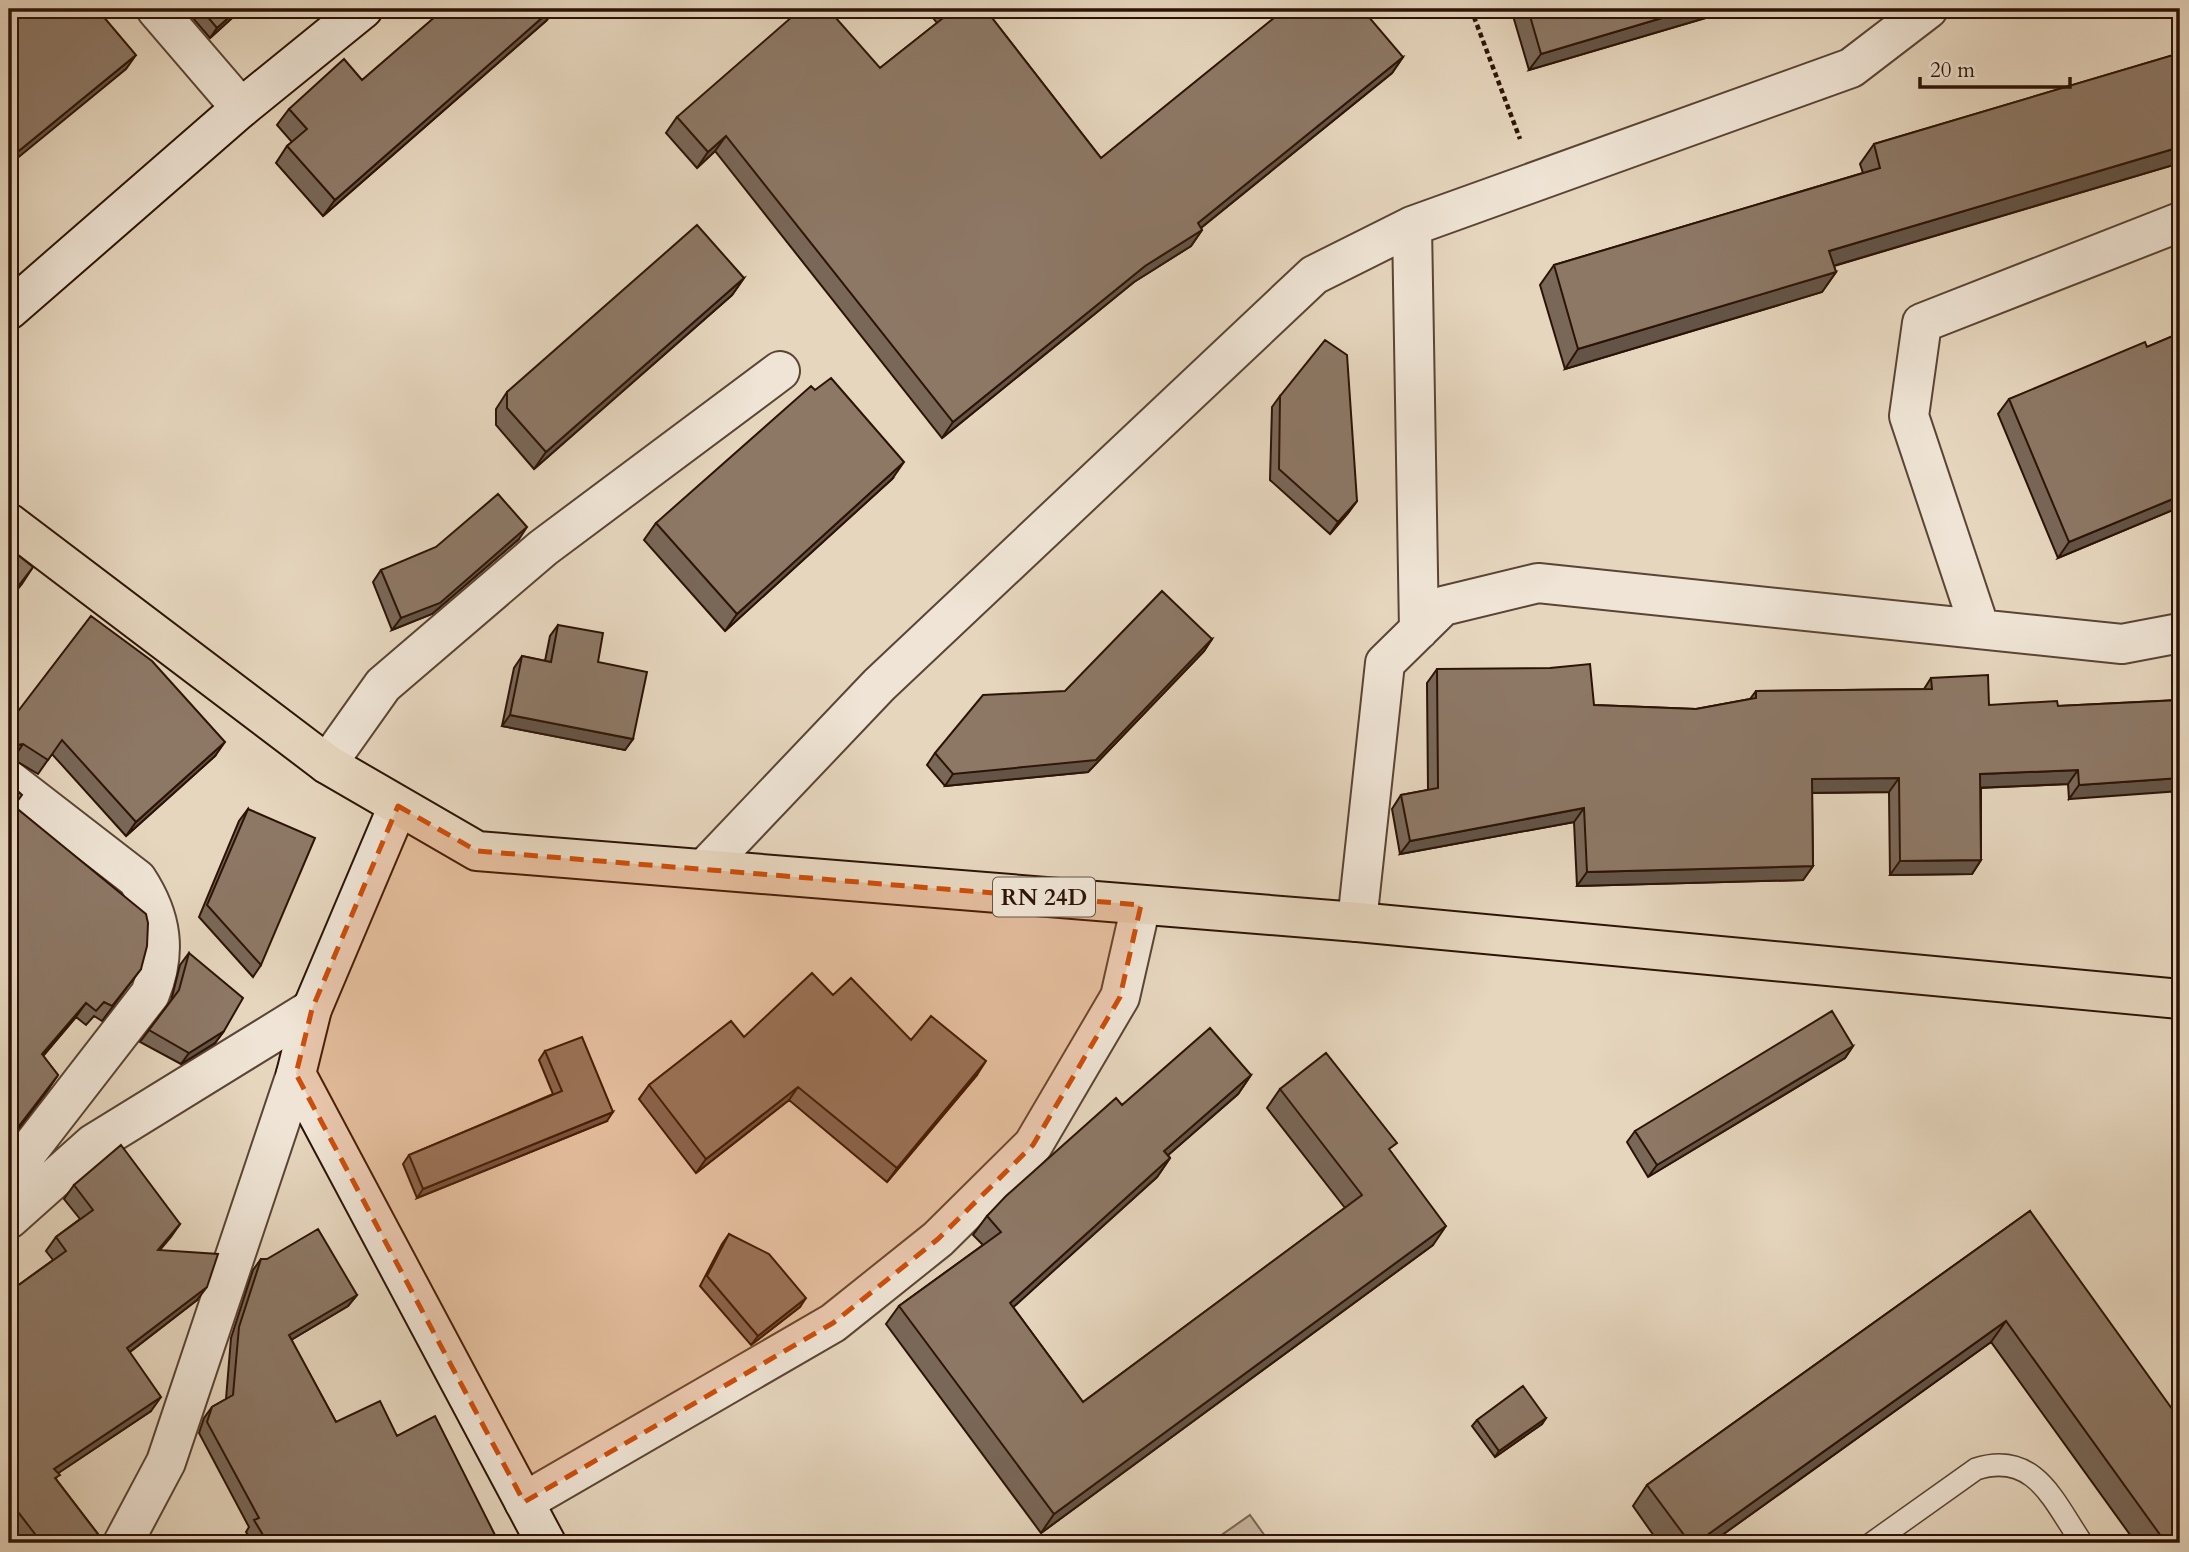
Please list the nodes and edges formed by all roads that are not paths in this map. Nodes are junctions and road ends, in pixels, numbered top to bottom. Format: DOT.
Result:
graph roads {
  1 [pos="156,9"];
  2 [pos="363,9"];
  3 [pos="1928,9"];
  4 [pos="241,108"];
  5 [pos="2180,222"];
  6 [pos="1412,226"];
  7 [pos="9,310"];
  8 [pos="780,371"];
  9 [pos="9,523"];
  10 [pos="1419,629"];
  11 [pos="1980,629"];
  12 [pos="2180,633"];
  13 [pos="327,764"];
  14 [pos="9,780"];
  15 [pos="398,806"];
  16 [pos="704,869"];
  17 [pos="1141,905"];
  18 [pos="1357,922"];
  19 [pos="2180,999"];
  20 [pos="312,1009"];
  21 [pos="296,1074"];
  22 [pos="9,1177"];
  23 [pos="9,1219"];
  24 [pos="524,1502"];
  25 [pos="122,1543"];
  26 [pos="546,1543"];
  27 [pos="1872,1543"];
  28 [pos="2082,1543"];
  1 -- 4 [label="street"];
  2 -- 4 [label="street"];
  3 -- 6 [label="street"];
  4 -- 7 [label="street"];
  5 -- 11 [label="street"];
  6 -- 10 [label="street"];
  6 -- 16 [label="street"];
  8 -- 13 [label="street"];
  9 -- 13 [label="main road, RN 24D"];
  10 -- 11 [label="street"];
  10 -- 18 [label="street"];
  11 -- 12 [label="street"];
  13 -- 15 [label="main road, RN 24D"];
  14 -- 22 [label="street"];
  15 -- 16 [label="main road, RN 24D"];
  15 -- 20 [label="street"];
  16 -- 17 [label="main road, RN 24D"];
  17 -- 18 [label="main road, RN 24D"];
  17 -- 24 [label="street"];
  18 -- 19 [label="main road, RN 24D"];
  20 -- 21 [label="street"];
  20 -- 23 [label="street"];
  21 -- 24 [label="street"];
  21 -- 25 [label="street"];
  24 -- 26 [label="street"];
  27 -- 28 [label="lane"];
}
